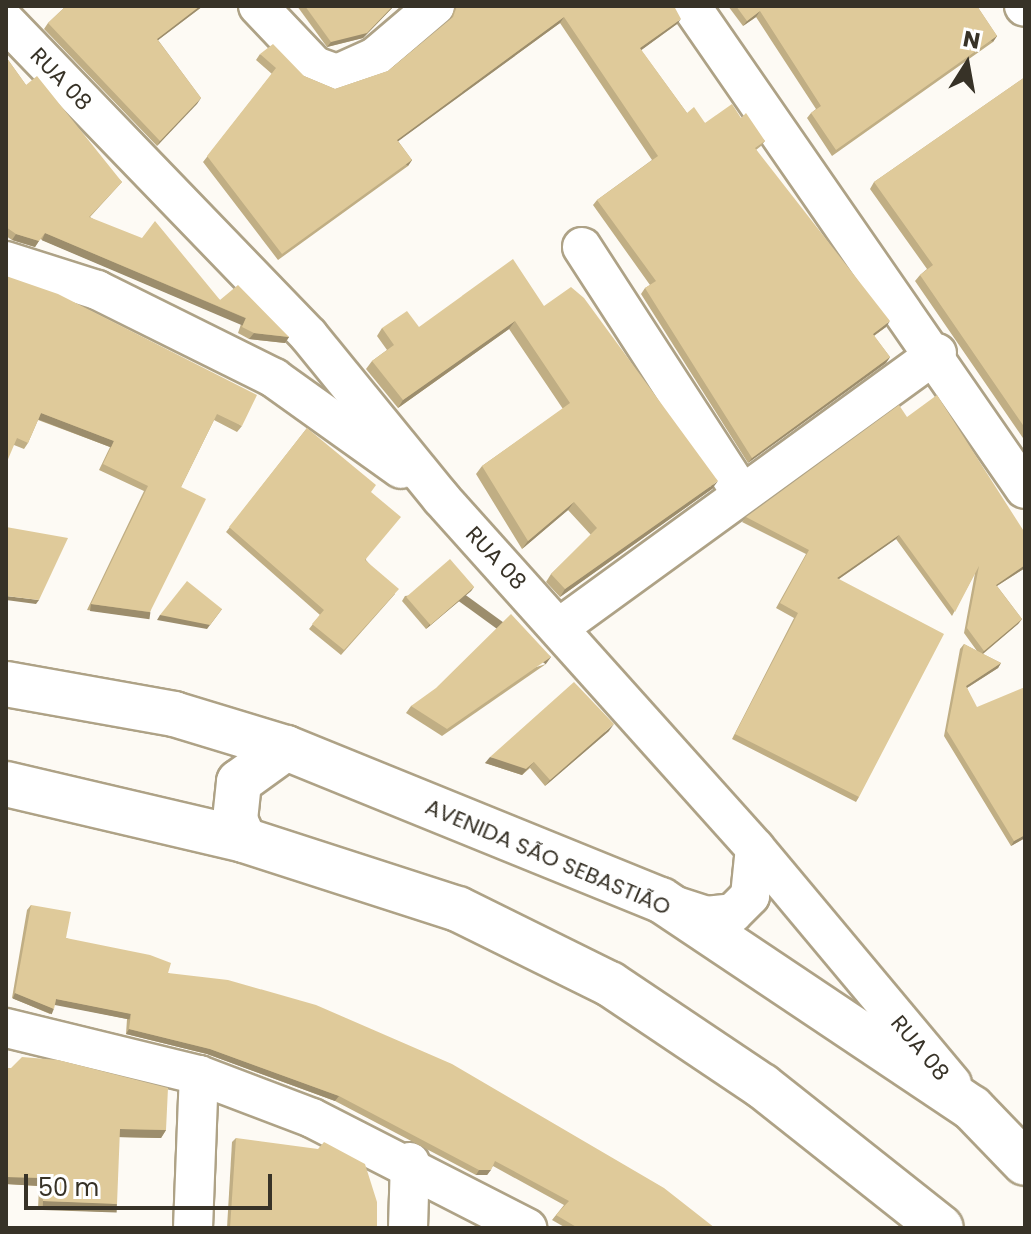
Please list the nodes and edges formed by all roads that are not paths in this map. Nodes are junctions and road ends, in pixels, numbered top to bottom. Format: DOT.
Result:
graph roads {
  1 [pos="258,6"];
  2 [pos="435,6"];
  3 [pos="691,6"];
  4 [pos="6,22"];
  5 [pos="582,247"];
  6 [pos="6,261"];
  7 [pos="309,336"];
  8 [pos="937,353"];
  9 [pos="274,378"];
  10 [pos="1025,489"];
  11 [pos="739,490"];
  12 [pos="441,498"];
  13 [pos="560,627"];
  14 [pos="6,684"];
  15 [pos="286,748"];
  16 [pos="6,792"];
  17 [pos="244,840"];
  18 [pos="755,848"];
  19 [pos="661,900"];
  20 [pos="6,1028"];
  21 [pos="199,1075"];
  22 [pos="972,1108"];
  23 [pos="410,1162"];
  24 [pos="1025,1163"];
  25 [pos="935,1226"];
  26 [pos="193,1228"];
  27 [pos="408,1228"];
  28 [pos="527,1228"];
  1 -- 2 [label="street"];
  3 -- 8 [label="street"];
  4 -- 7 [label="street, RUA 08"];
  5 -- 11 [label="street"];
  6 -- 9 [label="street"];
  7 -- 9 [label="street"];
  7 -- 12 [label="street, RUA 08"];
  8 -- 10 [label="street"];
  8 -- 11 [label="street"];
  9 -- 12 [label="street"];
  11 -- 13 [label="street"];
  12 -- 13 [label="street, RUA 08"];
  13 -- 18 [label="street, RUA 08"];
  14 -- 15 [label="main road, AVENIDA SÃO SEBASTIÃO"];
  15 -- 17 [label="main road"];
  15 -- 19 [label="main road, AVENIDA SÃO SEBASTIÃO"];
  16 -- 17 [label="main road"];
  17 -- 25 [label="main road"];
  18 -- 19 [label="street"];
  18 -- 22 [label="street, RUA 08"];
  19 -- 22 [label="main road, AVENIDA SÃO SEBASTIÃO"];
  20 -- 21 [label="street"];
  21 -- 23 [label="street"];
  21 -- 26 [label="street"];
  22 -- 24 [label="main road, AVENIDA SÃO SEBASTIÃO"];
  23 -- 27 [label="street"];
  23 -- 28 [label="street"];
}
